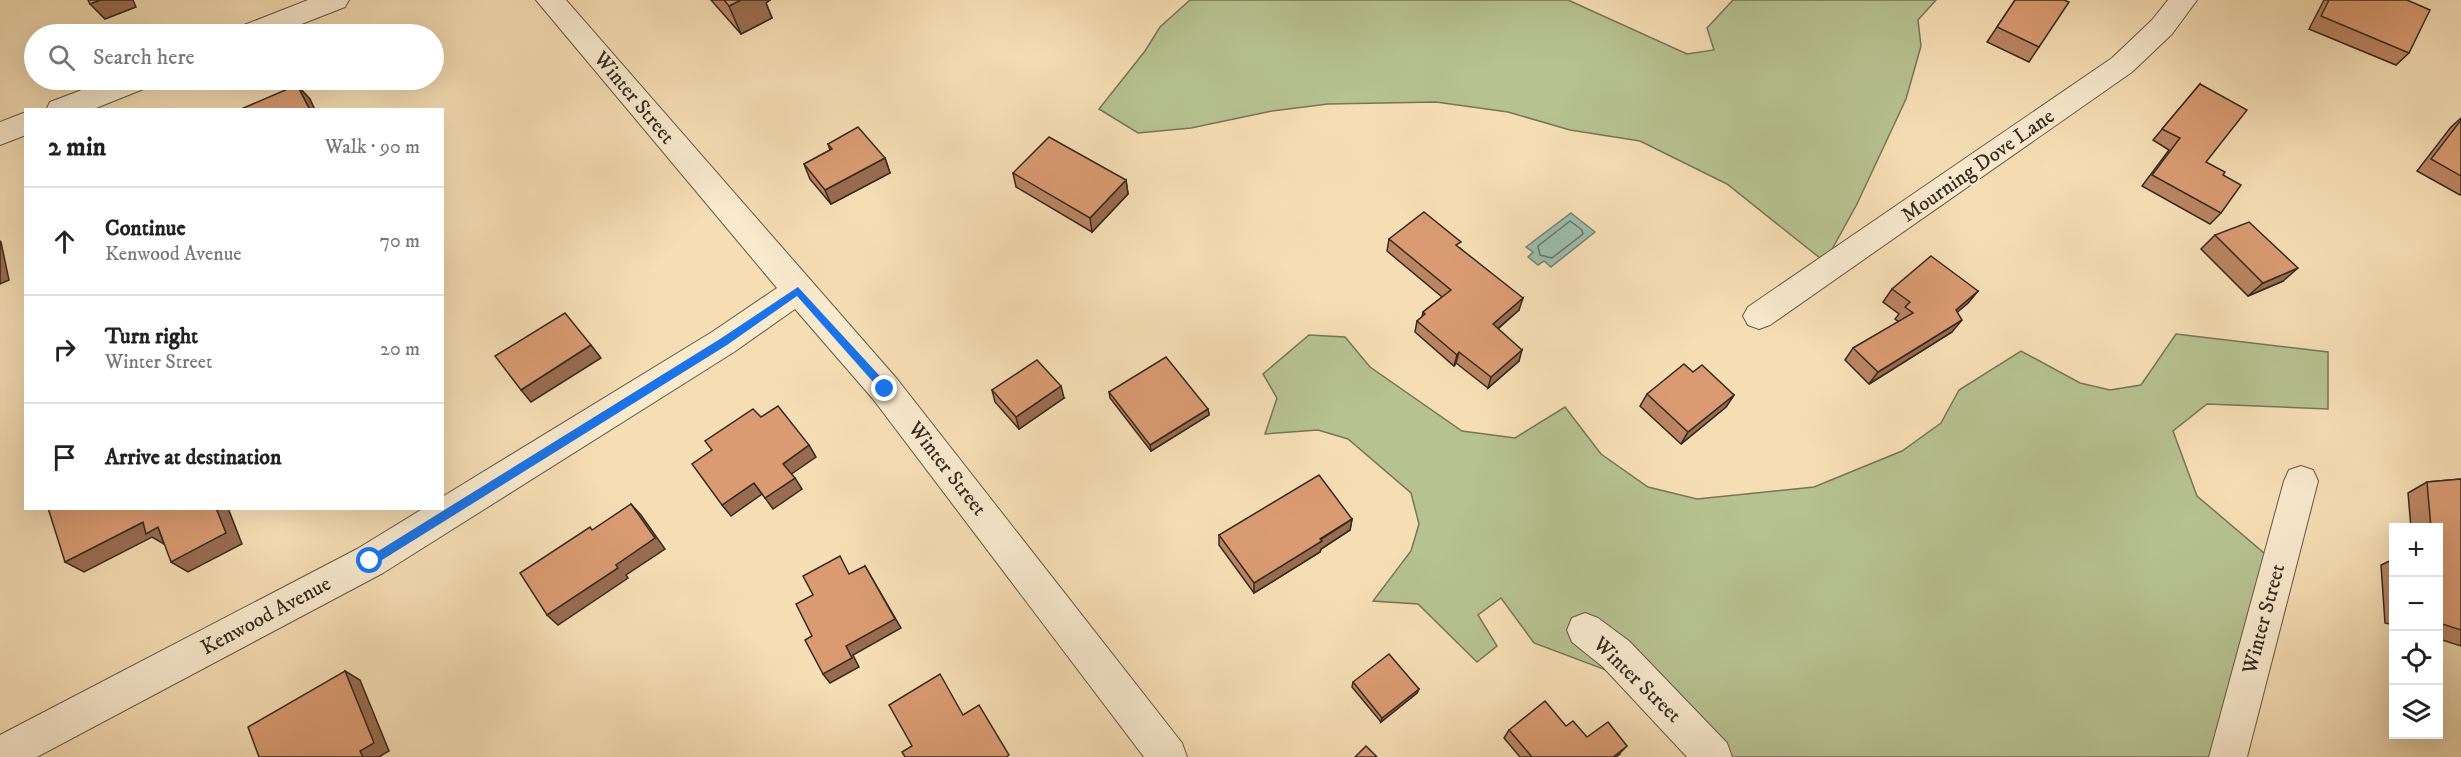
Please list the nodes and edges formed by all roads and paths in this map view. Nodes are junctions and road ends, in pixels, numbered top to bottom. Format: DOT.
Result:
graph roads {
  1 [pos="335,0"];
  2 [pos="550,0"];
  3 [pos="2183,0"];
  4 [pos="274,24"];
  5 [pos="111,90"];
  6 [pos="65,108"];
  7 [pos="24,124"];
  8 [pos="0,134"];
  9 [pos="798,291"];
  10 [pos="1759,316"];
  11 [pos="2301,481"];
  12 [pos="1585,630"];
  13 [pos="0,756"];
  14 [pos="1168,757"];
  15 [pos="1713,757"];
  16 [pos="2228,757"];
  1 -- 4 [label="street"];
  2 -- 9 [label="street, Winter Street"];
  3 -- 10 [label="street, Mourning Dove Lane"];
  5 -- 6 [label="street"];
  7 -- 8 [label="street"];
  9 -- 13 [label="street, Kenwood Avenue"];
  9 -- 14 [label="street, Winter Street"];
  11 -- 16 [label="street, Winter Street"];
  12 -- 15 [label="street, Winter Street"];
}
